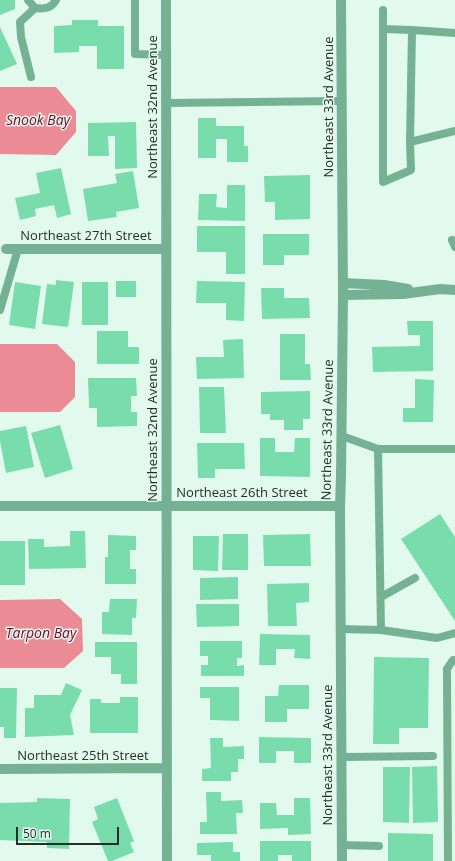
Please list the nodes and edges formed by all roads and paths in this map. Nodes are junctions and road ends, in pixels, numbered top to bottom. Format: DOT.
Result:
graph roads {
  1 [pos="28,0"];
  2 [pos="56,0"];
  3 [pos="135,0"];
  4 [pos="166,0"];
  5 [pos="341,0"];
  6 [pos="35,8"];
  7 [pos="383,10"];
  8 [pos="383,29"];
  9 [pos="412,30"];
  10 [pos="455,33"];
  11 [pos="166,55"];
  12 [pos="31,77"];
  13 [pos="342,102"];
  14 [pos="166,103"];
  15 [pos="455,131"];
  16 [pos="410,142"];
  17 [pos="6,249"];
  18 [pos="18,249"];
  19 [pos="166,249"];
  20 [pos="342,283"];
  21 [pos="455,290"];
  22 [pos="422,291"];
  23 [pos="342,295"];
  24 [pos="0,310"];
  25 [pos="342,436"];
  26 [pos="378,449"];
  27 [pos="455,449"];
  28 [pos="0,506"];
  29 [pos="166,506"];
  30 [pos="340,506"];
  31 [pos="415,578"];
  32 [pos="381,597"];
  33 [pos="340,629"];
  34 [pos="381,630"];
  35 [pos="455,633"];
  36 [pos="455,660"];
  37 [pos="433,756"];
  38 [pos="341,757"];
  39 [pos="167,768"];
  40 [pos="0,769"];
  41 [pos="342,846"];
  42 [pos="379,846"];
  43 [pos="167,861"];
  44 [pos="342,861"];
  45 [pos="448,861"];
  1 -- 6 [label="lane"];
  2 -- 6 [label="lane"];
  3 -- 11 [label="lane"];
  4 -- 11 [label="street, Northeast 32nd Avenue"];
  5 -- 13 [label="street, Northeast 33rd Avenue"];
  6 -- 12 [label="lane"];
  7 -- 8 [label="lane"];
  8 -- 9 [label="lane"];
  8 -- 16 [label="lane"];
  9 -- 10 [label="lane"];
  9 -- 16 [label="lane"];
  11 -- 14 [label="street, Northeast 32nd Avenue"];
  13 -- 14 [label="lane"];
  13 -- 20 [label="street, Northeast 33rd Avenue"];
  14 -- 19 [label="street, Northeast 32nd Avenue"];
  15 -- 16 [label="lane"];
  17 -- 18 [label="street, Northeast 27th Street"];
  18 -- 19 [label="street, Northeast 27th Street"];
  18 -- 24 [label="lane"];
  19 -- 29 [label="street, Northeast 32nd Avenue"];
  20 -- 22 [label="street"];
  20 -- 23 [label="street, Northeast 33rd Avenue"];
  21 -- 22 [label="street"];
  22 -- 23 [label="street"];
  23 -- 25 [label="street, Northeast 33rd Avenue"];
  25 -- 26 [label="lane"];
  25 -- 30 [label="street, Northeast 33rd Avenue"];
  26 -- 27 [label="lane"];
  26 -- 32 [label="lane"];
  28 -- 29 [label="street, Northeast 26th Street"];
  29 -- 30 [label="street, Northeast 26th Street"];
  29 -- 39 [label="street, Northeast 32nd Avenue"];
  30 -- 33 [label="street, Northeast 33rd Avenue"];
  31 -- 32 [label="lane"];
  32 -- 34 [label="lane"];
  33 -- 34 [label="lane"];
  33 -- 38 [label="street, Northeast 33rd Avenue"];
  34 -- 35 [label="lane"];
  36 -- 45 [label="lane"];
  37 -- 38 [label="lane"];
  38 -- 41 [label="street, Northeast 33rd Avenue"];
  39 -- 40 [label="street, Northeast 25th Street"];
  39 -- 43 [label="street, Northeast 32nd Avenue"];
  41 -- 42 [label="lane"];
  41 -- 44 [label="street, Northeast 33rd Avenue"];
}
